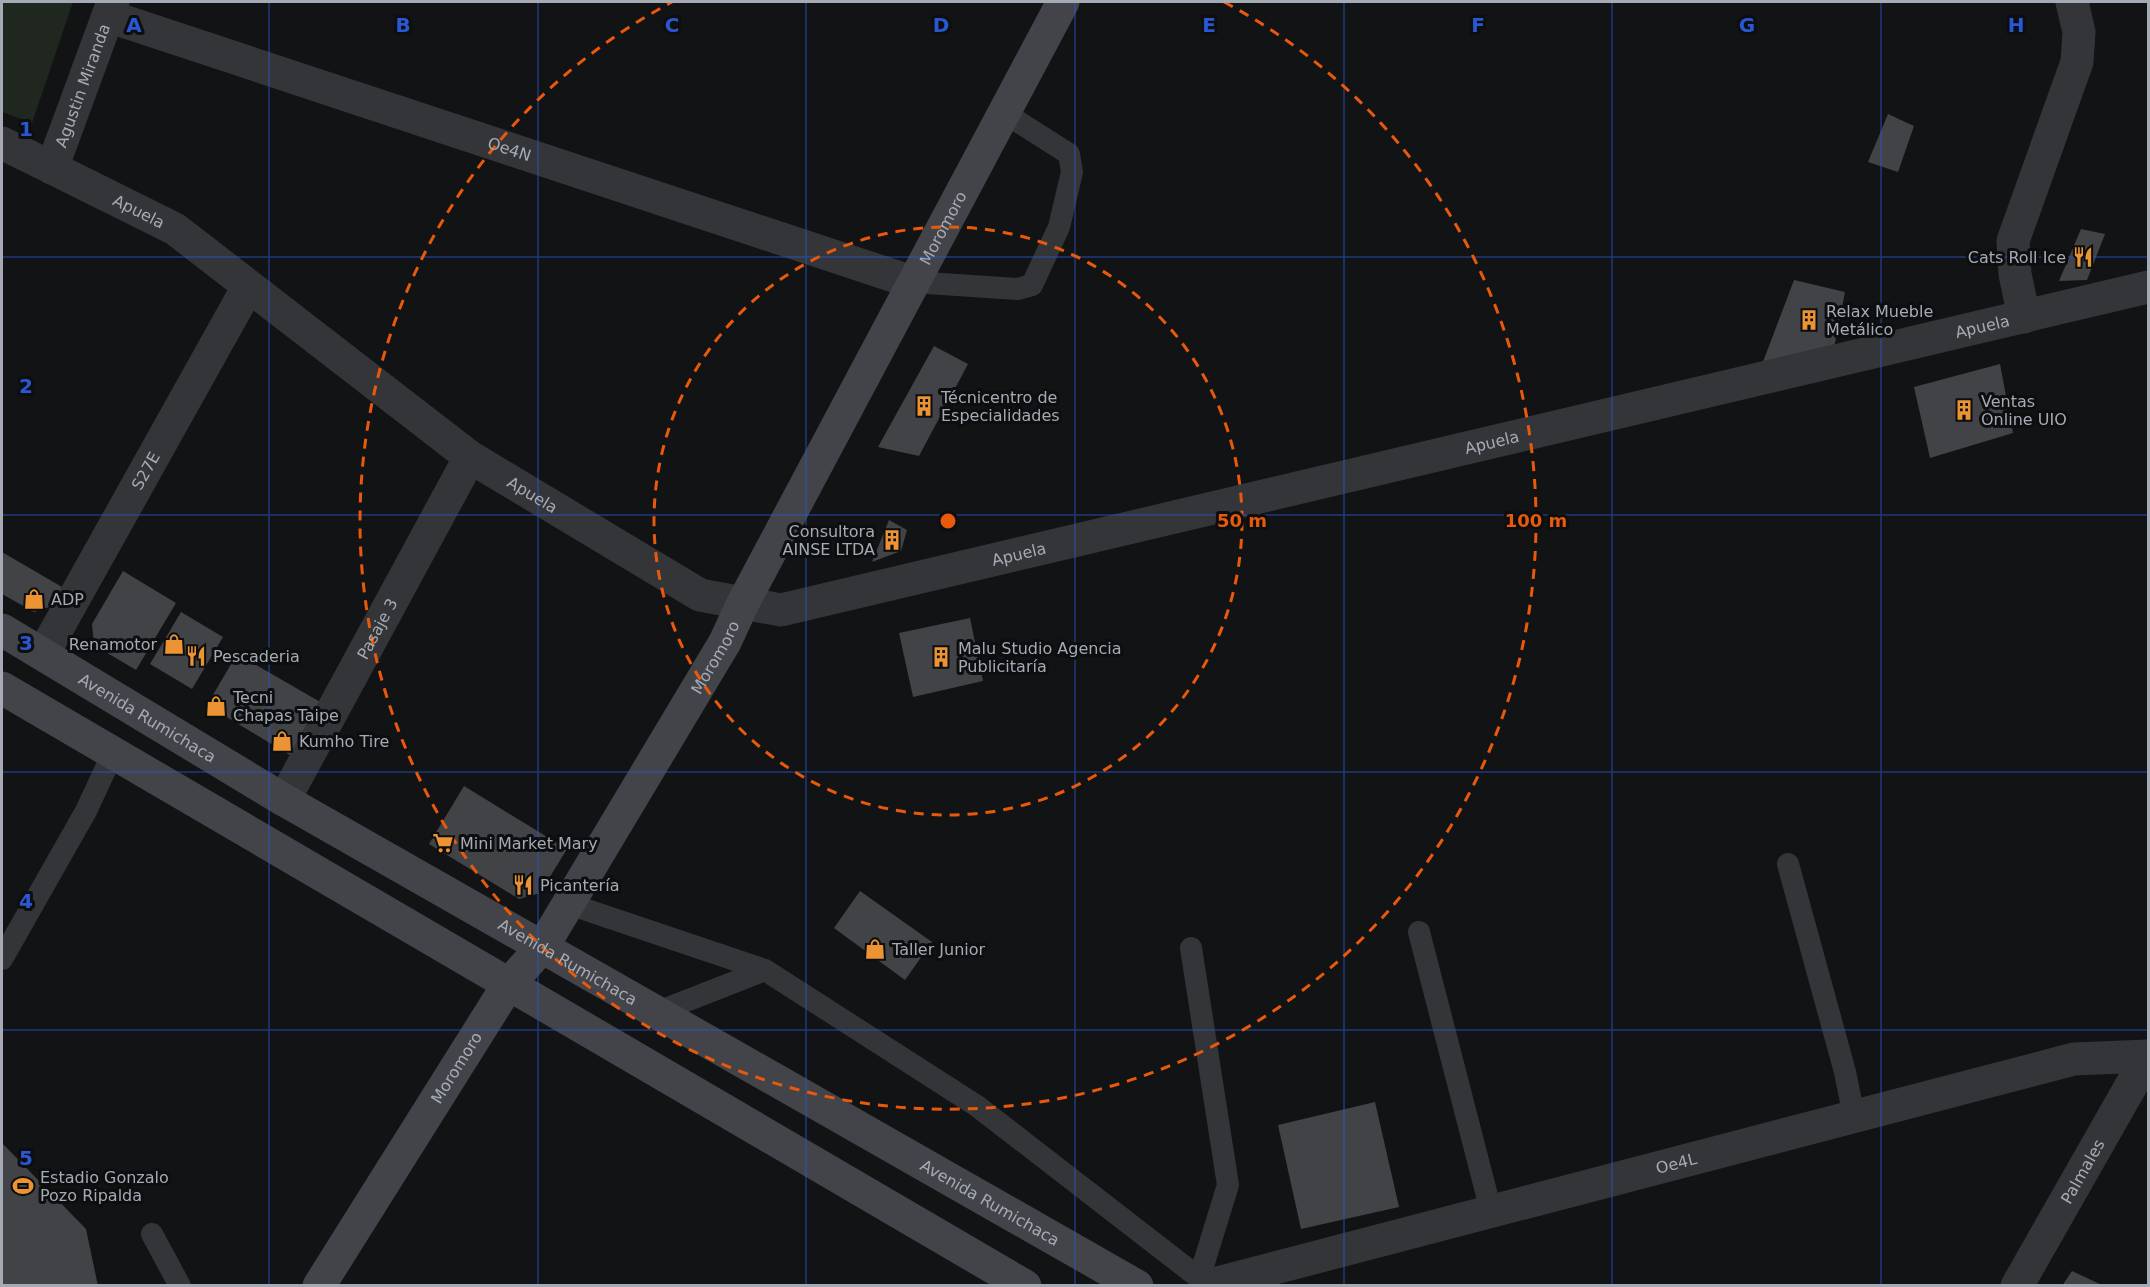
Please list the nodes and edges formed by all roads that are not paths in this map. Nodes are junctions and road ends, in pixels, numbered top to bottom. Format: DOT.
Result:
graph roads {
  1 [pos="2072,2"];
  2 [pos="1054,4"];
  3 [pos="111,9"];
  4 [pos="1003,112"];
  5 [pos="3,147"];
  6 [pos="52,168"];
  7 [pos="912,282"];
  8 [pos="248,287"];
  9 [pos="2148,287"];
  10 [pos="2024,317"];
  11 [pos="470,457"];
  12 [pos="743,603"];
  13 [pos="2,630"];
  14 [pos="43,654"];
  15 [pos="2,688"];
  16 [pos="113,753"];
  17 [pos="284,800"];
  18 [pos="1788,864"];
  19 [pos="568,904"];
  20 [pos="1419,932"];
  21 [pos="543,946"];
  22 [pos="1191,948"];
  23 [pos="2,959"];
  24 [pos="765,970"];
  25 [pos="508,985"];
  26 [pos="658,1012"];
  27 [pos="2148,1056"];
  28 [pos="1854,1117"];
  29 [pos="1491,1211"];
  30 [pos="152,1234"];
  31 [pos="1204,1283"];
  32 [pos="180,1286"];
  33 [pos="319,1286"];
  34 [pos="1025,1286"];
  35 [pos="1137,1286"];
  36 [pos="2017,1286"];
  1 -- 10 [label="street"];
  2 -- 4 [label="street, Moromoro"];
  3 -- 6 [label="street, Agustin Miranda"];
  3 -- 7 [label="street, Oe4N"];
  4 -- 7 [label="street, Moromoro"];
  4 -- 7 [label="lane"];
  5 -- 6 [label="street, Apuela"];
  6 -- 8 [label="street, Apuela"];
  7 -- 12 [label="street, Moromoro"];
  8 -- 11 [label="street, Apuela"];
  8 -- 14 [label="street, S27E"];
  9 -- 10 [label="street, Apuela"];
  10 -- 12 [label="street, Apuela"];
  11 -- 12 [label="street, Apuela"];
  11 -- 17 [label="street, Pasaje 3"];
  12 -- 19 [label="street, Moromoro"];
  13 -- 14 [label="street, Avenida Rumichaca"];
  14 -- 17 [label="street, Avenida Rumichaca"];
  15 -- 16 [label="street"];
  16 -- 23 [label="lane"];
  16 -- 25 [label="street"];
  17 -- 21 [label="street, Avenida Rumichaca"];
  18 -- 28 [label="lane"];
  19 -- 21 [label="street, Moromoro"];
  19 -- 24 [label="lane"];
  20 -- 29 [label="lane"];
  21 -- 25 [label="street, Moromoro"];
  21 -- 26 [label="street, Avenida Rumichaca"];
  22 -- 31 [label="lane"];
  24 -- 26 [label="lane"];
  24 -- 31 [label="lane"];
  25 -- 33 [label="street, Moromoro"];
  25 -- 34 [label="street"];
  26 -- 35 [label="street, Avenida Rumichaca"];
  27 -- 28 [label="street, Oe4L"];
  27 -- 36 [label="street, Palmales"];
  28 -- 29 [label="street, Oe4L"];
  29 -- 31 [label="street, Oe4L"];
  30 -- 32 [label="lane"];
}
